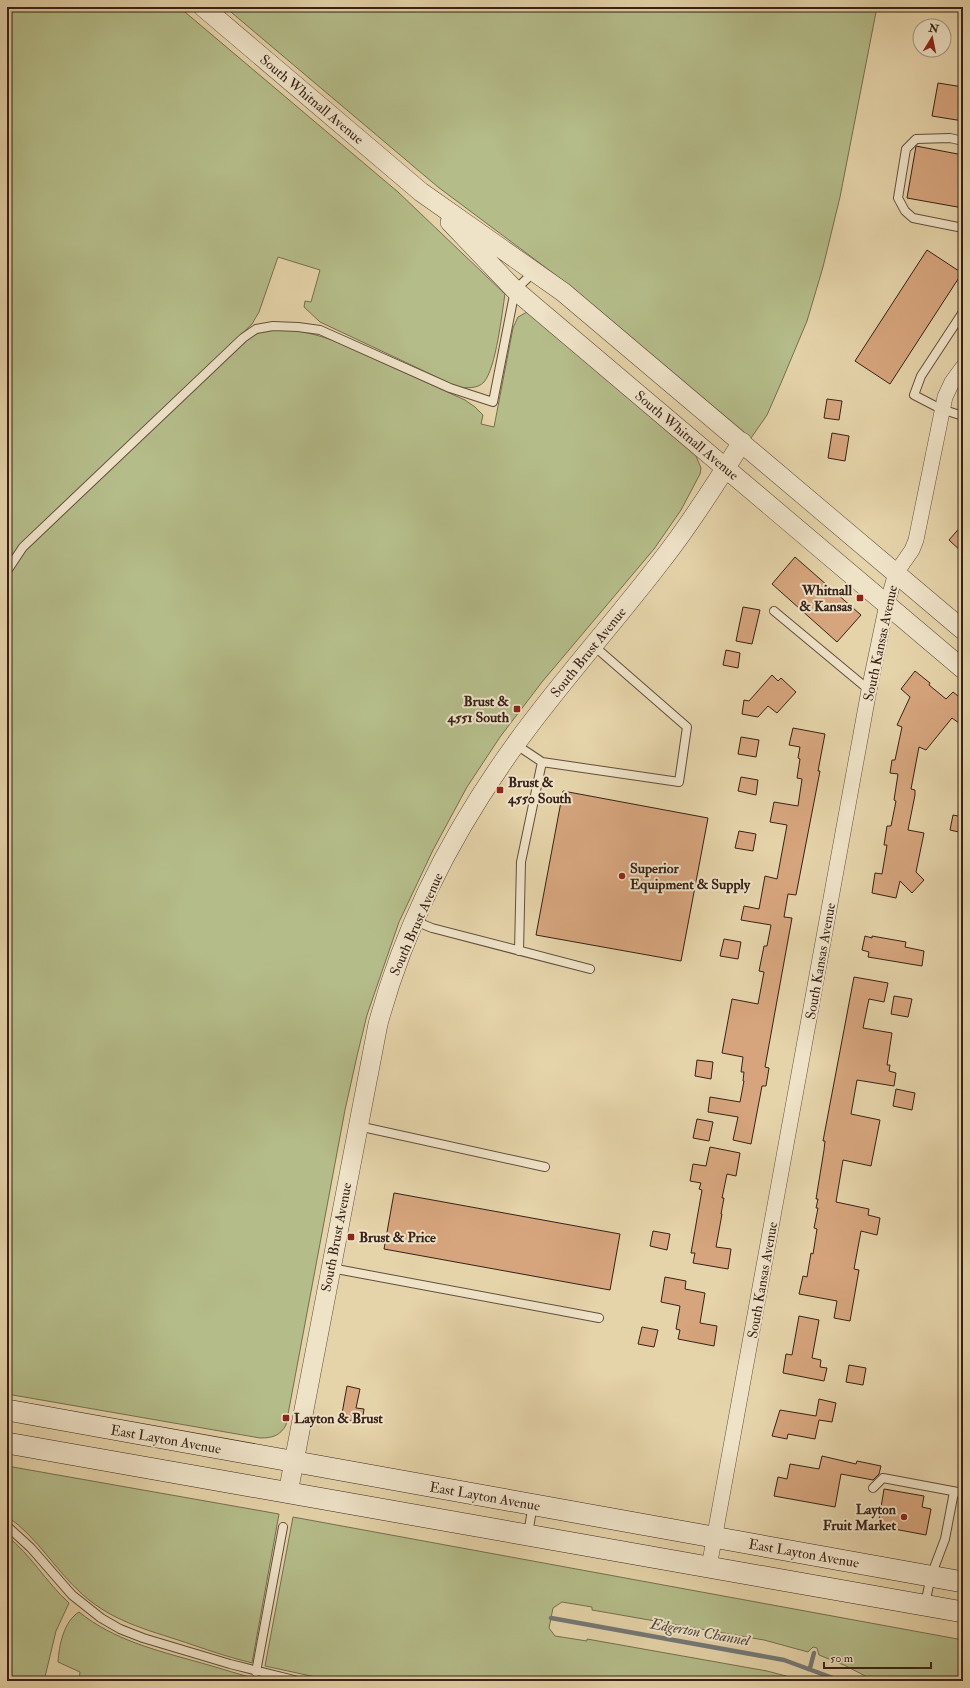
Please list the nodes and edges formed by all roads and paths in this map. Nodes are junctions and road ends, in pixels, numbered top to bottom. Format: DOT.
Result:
graph roads {
  1 [pos="202,7"];
  2 [pos="963,141"];
  3 [pos="421,192"];
  4 [pos="963,228"];
  5 [pos="535,272"];
  6 [pos="515,290"];
  7 [pos="963,312"];
  8 [pos="963,366"];
  9 [pos="941,409"];
  10 [pos="963,416"];
  11 [pos="742,442"];
  12 [pos="726,468"];
  13 [pos="7,571"];
  14 [pos="896,573"];
  15 [pos="887,604"];
  16 [pos="774,611"];
  17 [pos="963,630"];
  18 [pos="594,646"];
  19 [pos="963,669"];
  20 [pos="869,690"];
  21 [pos="515,744"];
  22 [pos="542,762"];
  23 [pos="415,921"];
  24 [pos="519,951"];
  25 [pos="590,969"];
  26 [pos="357,1126"];
  27 [pos="545,1167"];
  28 [pos="331,1268"];
  29 [pos="599,1318"];
  30 [pos="7,1410"];
  31 [pos="7,1443"];
  32 [pos="294,1462"];
  33 [pos="873,1488"];
  34 [pos="954,1492"];
  35 [pos="288,1493"];
  36 [pos="963,1493"];
  37 [pos="533,1504"];
  38 [pos="7,1526"];
  39 [pos="284,1527"];
  40 [pos="527,1535"];
  41 [pos="715,1537"];
  42 [pos="709,1567"];
  43 [pos="931,1576"];
  44 [pos="963,1582"];
  45 [pos="925,1605"];
  46 [pos="963,1612"];
  47 [pos="256,1672"];
  48 [pos="298,1681"];
  1 -- 3 [label="street, South Whitnall Avenue"];
  2 -- 4 [label="lane"];
  3 -- 5 [label="street, South Whitnall Avenue"];
  3 -- 6 [label="street, South Whitnall Avenue"];
  5 -- 6 [label="lane"];
  5 -- 11 [label="street, South Whitnall Avenue"];
  6 -- 12 [label="street, South Whitnall Avenue"];
  6 -- 13 [label="lane"];
  7 -- 9 [label="lane"];
  8 -- 9 [label="street, South Kansas Avenue"];
  9 -- 10 [label="lane"];
  9 -- 14 [label="street, South Kansas Avenue"];
  11 -- 12 [label="street, South Brust Avenue"];
  11 -- 14 [label="street, South Whitnall Avenue"];
  12 -- 15 [label="street, South Whitnall Avenue"];
  12 -- 18 [label="street, South Brust Avenue"];
  14 -- 15 [label="street, South Kansas Avenue"];
  14 -- 17 [label="street, South Whitnall Avenue"];
  15 -- 19 [label="street, South Whitnall Avenue"];
  15 -- 20 [label="street, South Kansas Avenue"];
  16 -- 20 [label="lane"];
  18 -- 21 [label="street, South Brust Avenue"];
  18 -- 22 [label="lane"];
  20 -- 41 [label="street, South Kansas Avenue"];
  21 -- 22 [label="lane"];
  21 -- 23 [label="street, South Brust Avenue"];
  22 -- 24 [label="lane"];
  23 -- 24 [label="lane"];
  23 -- 26 [label="street, South Brust Avenue"];
  24 -- 25 [label="lane"];
  26 -- 27 [label="lane"];
  26 -- 28 [label="street, South Brust Avenue"];
  28 -- 29 [label="lane"];
  28 -- 32 [label="street, South Brust Avenue"];
  30 -- 32 [label="main road, East Layton Avenue"];
  31 -- 35 [label="main road"];
  32 -- 35 [label="street, South Brust Avenue"];
  32 -- 37 [label="main road, East Layton Avenue"];
  33 -- 34 [label="lane"];
  34 -- 36 [label="lane"];
  34 -- 43 [label="lane"];
  35 -- 40 [label="main road"];
  37 -- 40 [label="lane"];
  37 -- 41 [label="main road, East Layton Avenue"];
  38 -- 47 [label="lane"];
  39 -- 47 [label="lane"];
  40 -- 42 [label="main road"];
  41 -- 42 [label="street, South Kansas Avenue"];
  41 -- 43 [label="main road, East Layton Avenue"];
  42 -- 45 [label="main road"];
  43 -- 44 [label="main road, East Layton Avenue"];
  43 -- 45 [label="lane"];
  45 -- 46 [label="main road"];
  47 -- 48 [label="lane"];
}
